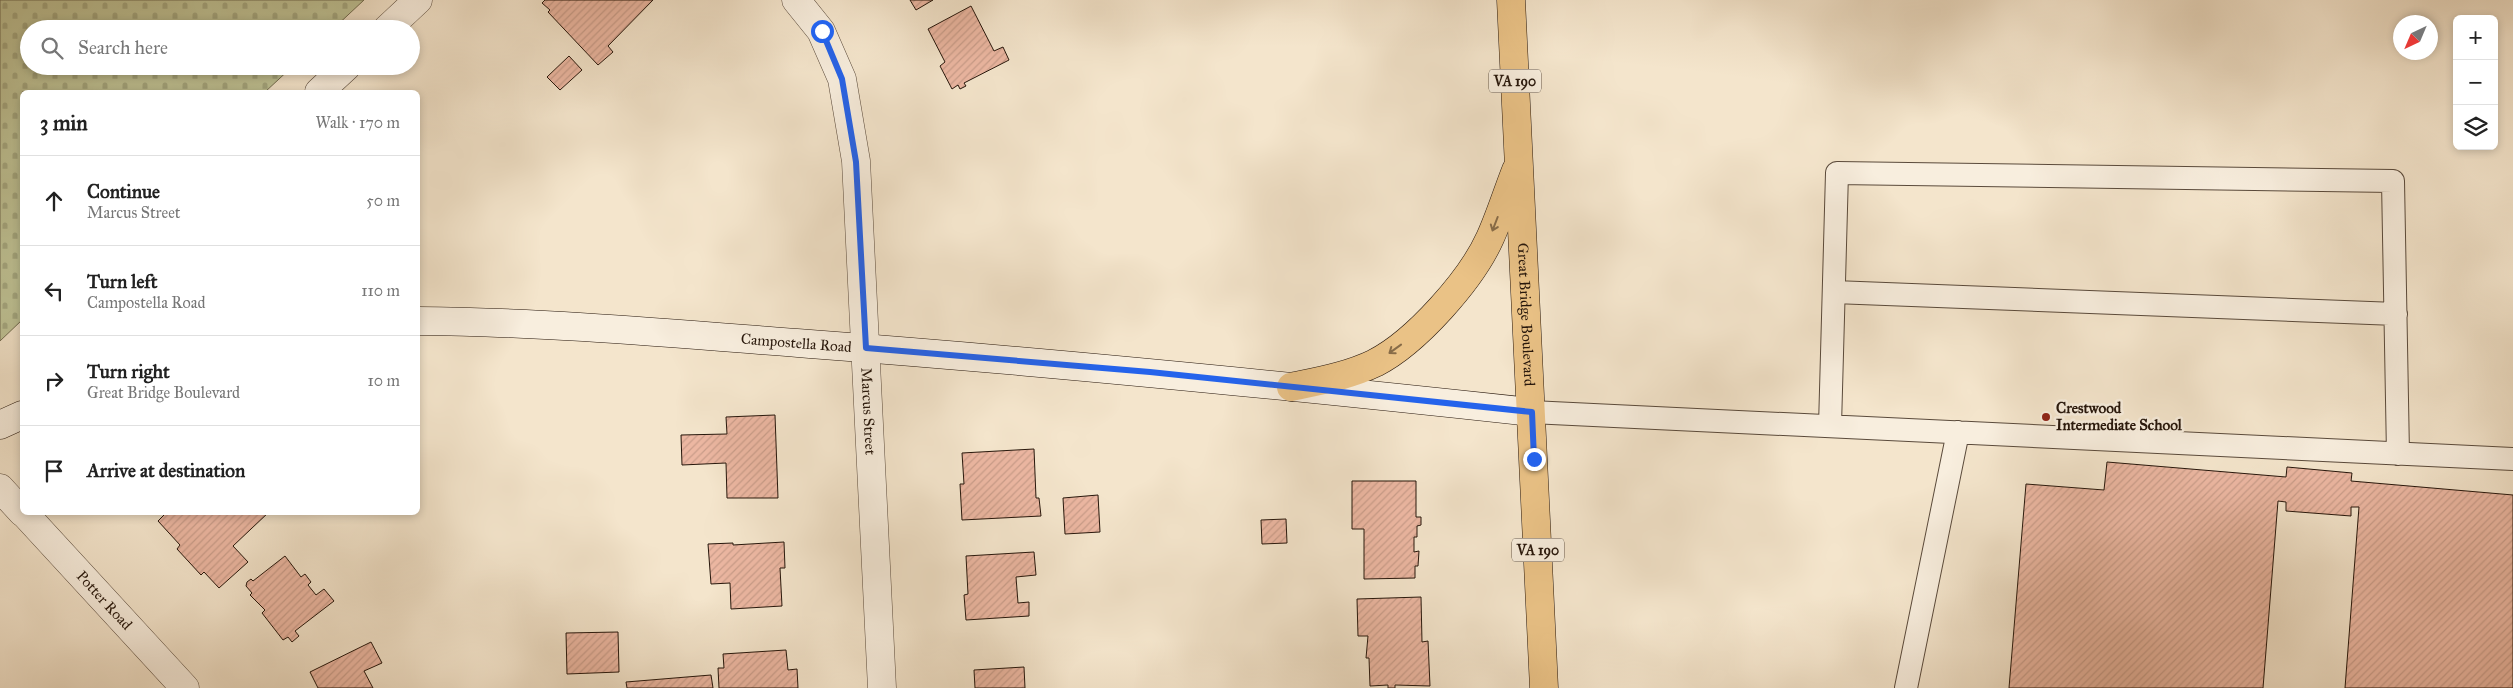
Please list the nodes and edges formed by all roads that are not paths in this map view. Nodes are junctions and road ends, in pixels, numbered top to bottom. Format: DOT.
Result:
graph roads {
  1 [pos="418,0"];
  2 [pos="796,0"];
  3 [pos="1511,0"];
  4 [pos="397,20"];
  5 [pos="337,75"];
  6 [pos="321,90"];
  7 [pos="1519,162"];
  8 [pos="1834,292"];
  9 [pos="2396,314"];
  10 [pos="420,320"];
  11 [pos="866,348"];
  12 [pos="1290,387"];
  13 [pos="1532,412"];
  14 [pos="20,416"];
  15 [pos="0,425"];
  16 [pos="1830,426"];
  17 [pos="1958,432"];
  18 [pos="2398,454"];
  19 [pos="2513,459"];
  20 [pos="0,488"];
  21 [pos="20,509"];
  22 [pos="26,515"];
  23 [pos="185,688"];
  24 [pos="882,688"];
  25 [pos="1544,688"];
  26 [pos="1906,688"];
  1 -- 4 [label="main road"];
  2 -- 11 [label="main road, Marcus Street"];
  3 -- 7 [label="main road, Great Bridge Boulevard / VA 190"];
  5 -- 6 [label="main road"];
  7 -- 12 [label="main road, one-way"];
  7 -- 13 [label="main road, Great Bridge Boulevard / VA 190"];
  8 -- 9 [label="lane"];
  8 -- 9 [label="lane"];
  8 -- 16 [label="lane"];
  9 -- 18 [label="lane"];
  10 -- 11 [label="main road, Campostella Road"];
  11 -- 12 [label="main road, Campostella Road"];
  11 -- 24 [label="main road, Marcus Street"];
  12 -- 13 [label="main road, Campostella Road"];
  13 -- 16 [label="lane"];
  13 -- 25 [label="main road, Great Bridge Boulevard / VA 190"];
  14 -- 15 [label="main road"];
  16 -- 17 [label="lane"];
  17 -- 18 [label="lane"];
  17 -- 26 [label="lane"];
  18 -- 19 [label="lane"];
  20 -- 21 [label="main road, Potter Road"];
  22 -- 23 [label="main road, Potter Road"];
}
